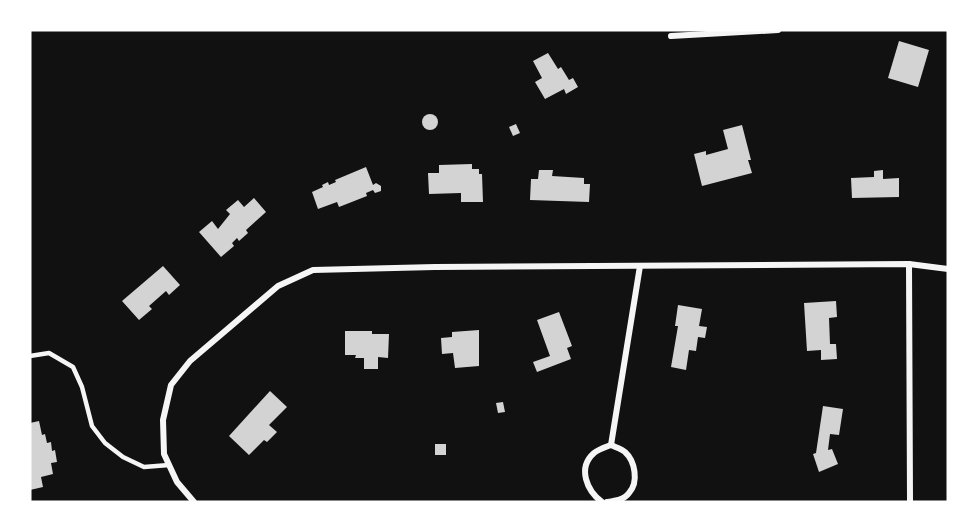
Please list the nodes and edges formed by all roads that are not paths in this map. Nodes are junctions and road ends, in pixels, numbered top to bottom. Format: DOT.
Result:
graph roads {
  1 [pos="778,30"];
  2 [pos="671,36"];
  3 [pos="909,264"];
  4 [pos="640,266"];
  5 [pos="948,269"];
  6 [pos="30,356"];
  7 [pos="611,445"];
  8 [pos="169,465"];
  9 [pos="194,502"];
  10 [pos="602,502"];
  11 [pos="607,502"];
  12 [pos="910,502"];
  1 -- 2 [label="street"];
  3 -- 4 [label="street"];
  3 -- 5 [label="street"];
  3 -- 12 [label="street"];
  4 -- 7 [label="street"];
  4 -- 8 [label="street"];
  6 -- 8 [label="lane"];
  7 -- 10 [label="street"];
  7 -- 11 [label="street"];
  8 -- 9 [label="street"];
}
